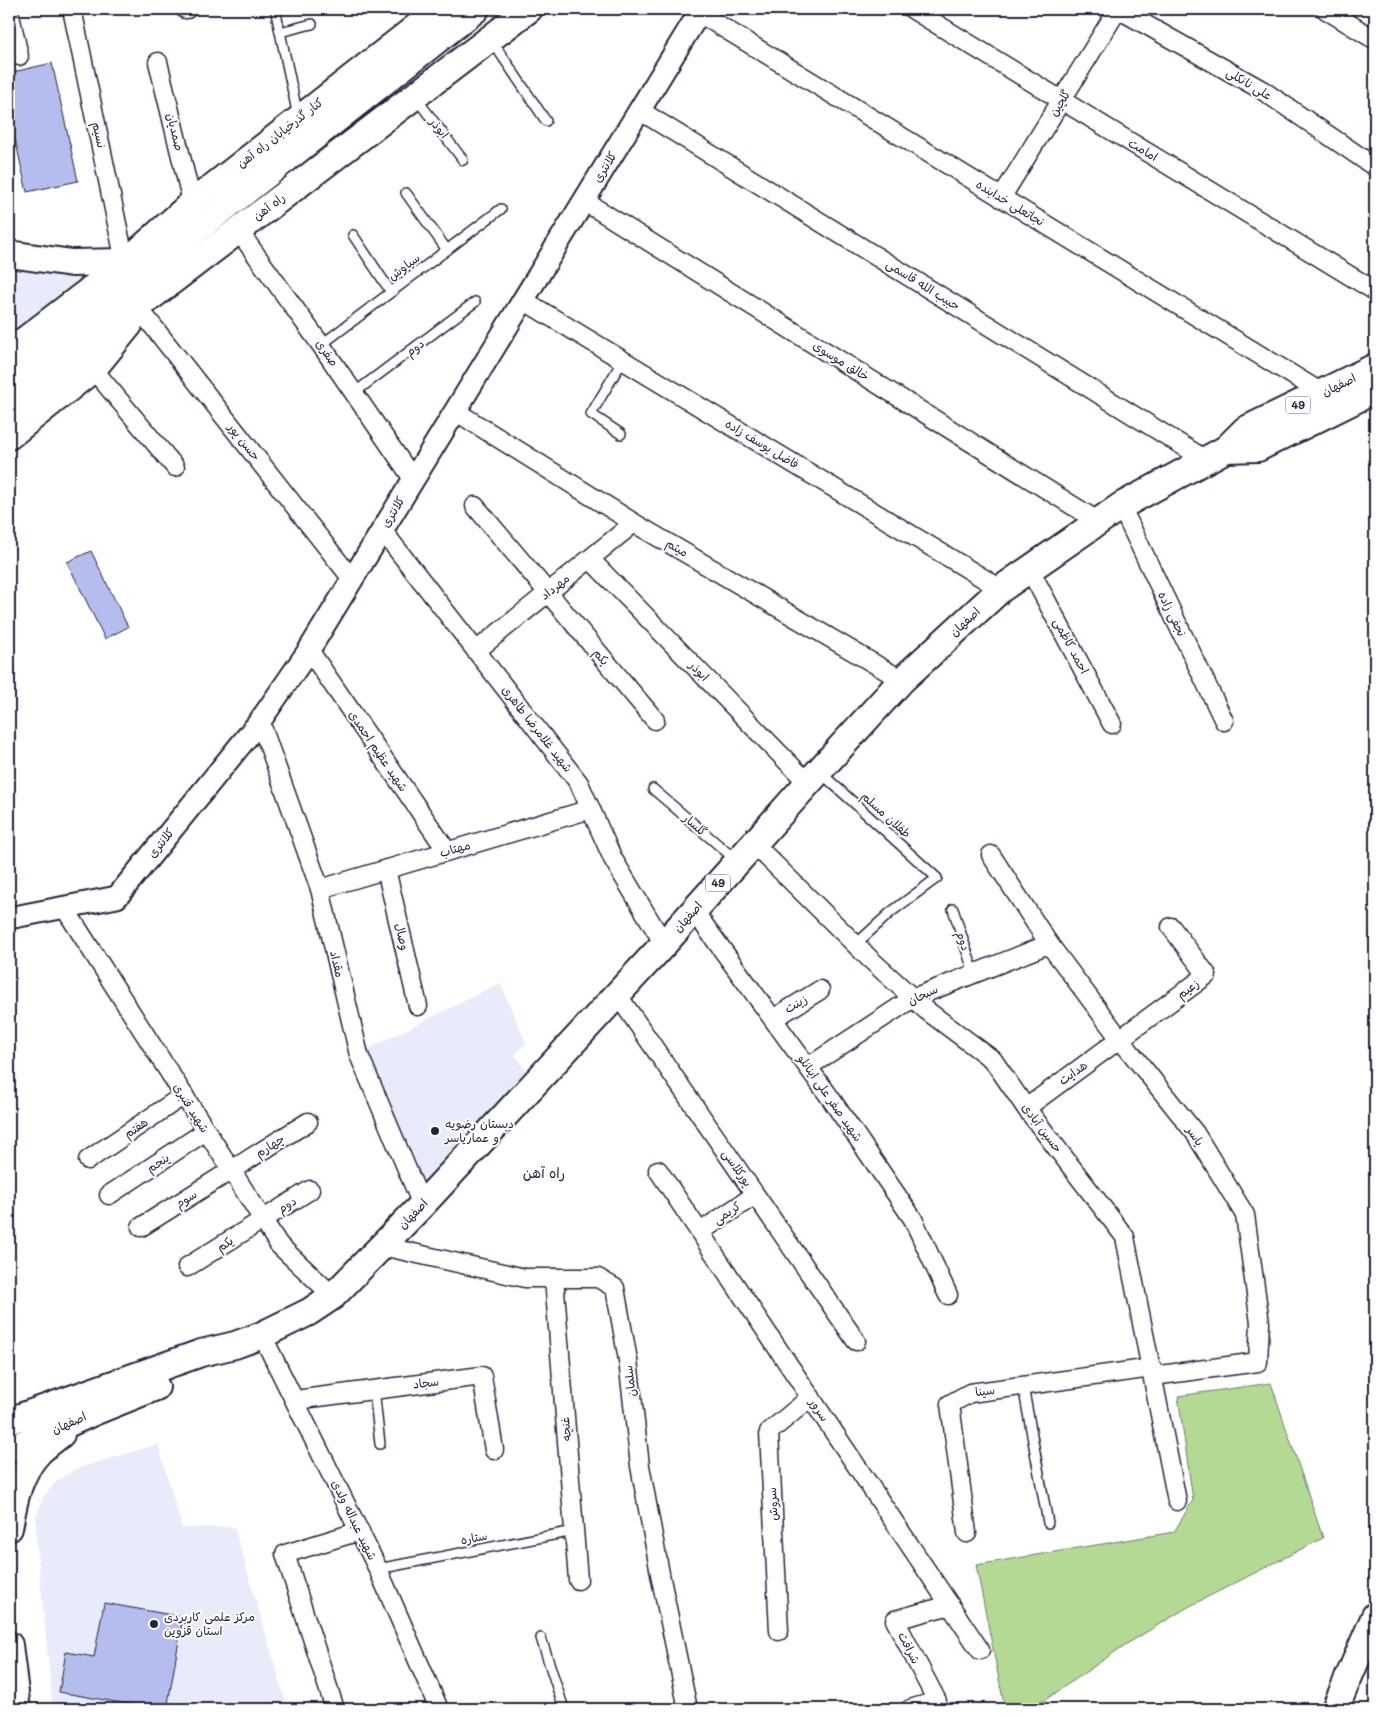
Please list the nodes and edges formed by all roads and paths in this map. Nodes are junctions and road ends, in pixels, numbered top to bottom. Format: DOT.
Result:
graph roads {
  1 [pos="72,9"];
  2 [pos="438,9"];
  3 [pos="476,9"];
  4 [pos="528,9"];
  5 [pos="912,9"];
  6 [pos="1118,9"];
  7 [pos="1325,9"];
  8 [pos="9,10"];
  9 [pos="698,11"];
  10 [pos="276,12"];
  11 [pos="312,24"];
  12 [pos="280,32"];
  13 [pos="490,38"];
  14 [pos="1372,38"];
  15 [pos="19,56"];
  16 [pos="158,62"];
  17 [pos="415,97"];
  18 [pos="1061,100"];
  19 [pos="639,110"];
  20 [pos="299,119"];
  21 [pos="546,121"];
  22 [pos="463,160"];
  23 [pos="1375,167"];
  24 [pos="406,193"];
  25 [pos="1001,198"];
  26 [pos="584,201"];
  27 [pos="192,202"];
  28 [pos="501,209"];
  29 [pos="238,230"];
  30 [pos="353,235"];
  31 [pos="447,250"];
  32 [pos="9,254"];
  33 [pos="130,269"];
  34 [pos="1375,291"];
  35 [pos="391,292"];
  36 [pos="523,300"];
  37 [pos="476,302"];
  38 [pos="137,306"];
  39 [pos="321,345"];
  40 [pos="9,351"];
  41 [pos="623,360"];
  42 [pos="1375,367"];
  43 [pos="93,369"];
  44 [pos="9,378"];
  45 [pos="1375,390"];
  46 [pos="354,393"];
  47 [pos="1322,393"];
  48 [pos="9,405"];
  49 [pos="455,411"];
  50 [pos="621,434"];
  51 [pos="9,436"];
  52 [pos="1216,454"];
  53 [pos="175,467"];
  54 [pos="413,479"];
  55 [pos="475,506"];
  56 [pos="1121,506"];
  57 [pos="1099,522"];
  58 [pos="634,523"];
  59 [pos="382,530"];
  60 [pos="590,559"];
  61 [pos="1029,568"];
  62 [pos="352,579"];
  63 [pos="1001,589"];
  64 [pos="547,593"];
  65 [pos="309,650"];
  66 [pos="476,651"];
  67 [pos="902,680"];
  68 [pos="260,720"];
  69 [pos="655,720"];
  70 [pos="1224,721"];
  71 [pos="1112,724"];
  72 [pos="813,777"];
  73 [pos="653,789"];
  74 [pos="591,809"];
  75 [pos="447,852"];
  76 [pos="746,853"];
  77 [pos="991,855"];
  78 [pos="386,869"];
  79 [pos="320,889"];
  80 [pos="64,907"];
  81 [pos="952,909"];
  82 [pos="694,911"];
  83 [pos="9,918"];
  84 [pos="1170,927"];
  85 [pos="664,944"];
  86 [pos="1049,944"];
  87 [pos="855,945"];
  88 [pos="974,973"];
  89 [pos="820,990"];
  90 [pos="618,994"];
  91 [pos="913,998"];
  92 [pos="418,1006"];
  93 [pos="773,1019"];
  94 [pos="1120,1039"];
  95 [pos="808,1067"];
  96 [pos="184,1095"];
  97 [pos="1026,1108"];
  98 [pos="308,1122"];
  99 [pos="206,1131"];
  100 [pos="88,1160"];
  101 [pos="232,1170"];
  102 [pos="658,1170"];
  103 [pos="310,1190"];
  104 [pos="109,1195"];
  105 [pos="755,1195"];
  106 [pos="422,1205"];
  107 [pos="264,1220"];
  108 [pos="141,1227"];
  109 [pos="700,1232"];
  110 [pos="382,1246"];
  111 [pos="187,1267"];
  112 [pos="554,1278"];
  113 [pos="948,1295"];
  114 [pos="333,1296"];
  115 [pos="262,1335"];
  116 [pos="856,1341"];
  117 [pos="235,1346"];
  118 [pos="1153,1372"];
  119 [pos="1023,1386"];
  120 [pos="374,1390"];
  121 [pos="811,1397"];
  122 [pos="295,1400"];
  123 [pos="77,1420"];
  124 [pos="9,1421"];
  125 [pos="380,1444"];
  126 [pos="9,1450"];
  127 [pos="494,1450"];
  128 [pos="1177,1501"];
  129 [pos="1048,1523"];
  130 [pos="9,1528"];
  131 [pos="360,1531"];
  132 [pos="574,1531"];
  133 [pos="967,1533"];
  134 [pos="378,1568"];
  135 [pos="578,1580"];
  136 [pos="950,1605"];
  137 [pos="1375,1616"];
  138 [pos="779,1630"];
  139 [pos="541,1638"];
  140 [pos="9,1645"];
  141 [pos="980,1650"];
  142 [pos="17,1709"];
  143 [pos="335,1709"];
  144 [pos="439,1709"];
  145 [pos="564,1709"];
  146 [pos="688,1709"];
  147 [pos="910,1709"];
  148 [pos="1335,1709"];
  1 -- 33 [label="street, نسیم"];
  2 -- 20 [label="main road, کنار گذرخیابان راه آهن"];
  3 -- 33 [label="main road"];
  4 -- 13 [label="main road, راه آهن"];
  5 -- 18 [label="street, امامت"];
  6 -- 18 [label="street, گلچین"];
  6 -- 23 [label="street, علی نانکلی"];
  7 -- 14 [label="street"];
  8 -- 15 [label="street"];
  9 -- 19 [label="street, کلانتری"];
  9 -- 25 [label="street, نجاتعلی خدابنده"];
  10 -- 12 [label="lane"];
  11 -- 12 [label="lane"];
  12 -- 20 [label="lane"];
  13 -- 17 [label="main road, راه آهن"];
  13 -- 21 [label="lane"];
  16 -- 27 [label="street, صمدیان"];
  17 -- 22 [label="lane, ابوذر"];
  17 -- 29 [label="main road, راه آهن"];
  18 -- 25 [label="street, گلچین"];
  18 -- 34 [label="street, امامت"];
  19 -- 26 [label="street, کلانتری"];
  19 -- 52 [label="street, حبیب الله قاسمی"];
  20 -- 27 [label="main road, کنار گذرخیابان راه آهن"];
  24 -- 31 [label="lane"];
  25 -- 47 [label="street, نجاتعلی خدابنده"];
  26 -- 36 [label="street, کلانتری"];
  26 -- 57 [label="street, خالق موسوی"];
  27 -- 33 [label="main road, کنار گذرخیابان راه آهن"];
  28 -- 31 [label="lane, سیاوش"];
  29 -- 38 [label="main road, راه آهن"];
  29 -- 39 [label="street, صفری"];
  30 -- 35 [label="lane"];
  31 -- 35 [label="lane, سیاوش"];
  32 -- 33 [label="main road"];
  33 -- 40 [label="main road, کنار گذرخیابان راه آهن"];
  33 -- 44 [label="main road"];
  35 -- 39 [label="lane, سیاوش"];
  36 -- 41 [label="street, فاضل یوسف زاده"];
  36 -- 49 [label="street, کلانتری"];
  37 -- 46 [label="lane, دوم"];
  38 -- 43 [label="main road"];
  38 -- 48 [label="main road, راه آهن"];
  38 -- 62 [label="street, حسن پور"];
  39 -- 46 [label="street, صفری"];
  41 -- 50 [label="lane"];
  41 -- 63 [label="street, فاضل یوسف زاده"];
  42 -- 47 [label="main road, اصفهان / 49"];
  43 -- 51 [label="main road"];
  43 -- 53 [label="street"];
  45 -- 52 [label="main road, اصفهان / 49"];
  46 -- 54 [label="street, صفری"];
  47 -- 52 [label="main road, اصفهان / 49"];
  49 -- 54 [label="street, کلانتری"];
  49 -- 58 [label="street, میثم"];
  52 -- 56 [label="main road, اصفهان / 49"];
  54 -- 59 [label="street, کلانتری"];
  55 -- 64 [label="street"];
  56 -- 57 [label="main road, اصفهان / 49"];
  56 -- 70 [label="street, نجفی زاده"];
  57 -- 61 [label="main road, اصفهان / 49"];
  58 -- 60 [label="street, مهرداد"];
  58 -- 67 [label="street, میثم"];
  59 -- 62 [label="street, کلانتری"];
  59 -- 66 [label="street, شهید غلامرضا طاهری"];
  60 -- 64 [label="street, مهرداد"];
  60 -- 72 [label="street, ابوذر"];
  61 -- 63 [label="main road, اصفهان / 49"];
  61 -- 71 [label="street, احمد کاظمی"];
  62 -- 65 [label="street, کلانتری"];
  63 -- 67 [label="main road, اصفهان / 49"];
  64 -- 66 [label="street, مهرداد"];
  64 -- 69 [label="street, یکم"];
  65 -- 68 [label="street, کلانتری"];
  65 -- 75 [label="street, شهید عظیم احمدی"];
  66 -- 74 [label="street, شهید غلامرضا طاهری"];
  67 -- 72 [label="main road, اصفهان / 49"];
  68 -- 79 [label="street, مقداد"];
  68 -- 80 [label="street, کلانتری"];
  72 -- 76 [label="main road, اصفهان / 49"];
  72 -- 87 [label="lane, طفلان مسلم"];
  73 -- 76 [label="lane, گلسار"];
  74 -- 75 [label="street, مهتاب"];
  74 -- 85 [label="street, شهید غلامرضا طاهری"];
  75 -- 78 [label="street, مهتاب"];
  76 -- 82 [label="main road, اصفهان / 49"];
  76 -- 87 [label="street, حسین آبادی"];
  77 -- 86 [label="street, یاسر"];
  78 -- 79 [label="street, مهتاب"];
  78 -- 92 [label="street, وصال"];
  79 -- 106 [label="street, مقداد"];
  80 -- 83 [label="street, کلانتری"];
  80 -- 96 [label="street, شهید قنبری"];
  81 -- 88 [label="lane, دوم"];
  82 -- 85 [label="main road, اصفهان / 49"];
  82 -- 93 [label="street, شهید صفر علی اینانلو"];
  84 -- 94 [label="street, زعیم"];
  85 -- 90 [label="main road, اصفهان / 49"];
  86 -- 88 [label="street, سبحان"];
  86 -- 94 [label="street, یاسر"];
  87 -- 91 [label="street, حسین آبادی"];
  88 -- 91 [label="street, سبحان"];
  89 -- 93 [label="street, زینت"];
  90 -- 105 [label="street, پورکلاسی"];
  90 -- 106 [label="main road, اصفهان / 49"];
  91 -- 95 [label="street, سبحان"];
  91 -- 97 [label="street, حسین آبادی"];
  93 -- 95 [label="street, شهید صفر علی اینانلو"];
  94 -- 97 [label="street, هدایت"];
  94 -- 118 [label="street, یاسر"];
  95 -- 113 [label="street, شهید صفر علی اینانلو"];
  96 -- 99 [label="street, شهید قنبری"];
  96 -- 100 [label="street, هفتم"];
  97 -- 118 [label="street, حسین آبادی"];
  98 -- 101 [label="street, چهارم"];
  99 -- 101 [label="street, شهید قنبری"];
  99 -- 104 [label="street, پنجم"];
  101 -- 107 [label="street, شهید قنبری"];
  101 -- 108 [label="street, سوم"];
  102 -- 109 [label="street, سرور"];
  103 -- 107 [label="street, دوم"];
  105 -- 109 [label="street, کریمی"];
  105 -- 116 [label="street, پورکلاسی"];
  106 -- 110 [label="main road, اصفهان / 49"];
  107 -- 111 [label="street, یکم"];
  107 -- 114 [label="street, شهید قنبری"];
  109 -- 121 [label="street, سرور"];
  110 -- 112 [label="street, سلمان"];
  110 -- 114 [label="main road, اصفهان / 49"];
  112 -- 132 [label="street, غنچه"];
  112 -- 146 [label="street, سلمان"];
  114 -- 115 [label="main road, اصفهان / 49"];
  115 -- 117 [label="main road, اصفهان / 49"];
  115 -- 122 [label="street, شهید عبداله ولدی"];
  117 -- 123 [label="main road, اصفهان"];
  117 -- 124 [label="main road, اصفهان"];
  118 -- 119 [label="street, سینا"];
  118 -- 128 [label="street, حسین آبادی"];
  119 -- 129 [label="lane"];
  119 -- 133 [label="street, سینا"];
  120 -- 122 [label="street, سجاد"];
  120 -- 125 [label="lane"];
  120 -- 127 [label="street, سجاد"];
  121 -- 136 [label="street, سرور"];
  121 -- 138 [label="street, سروش"];
  122 -- 131 [label="street, شهید عبداله ولدی"];
  123 -- 126 [label="main road, اصفهان"];
  123 -- 130 [label="main road"];
  131 -- 134 [label="street, شهید عبداله ولدی"];
  131 -- 143 [label="street"];
  132 -- 134 [label="lane, ستاره"];
  132 -- 135 [label="street, غنچه"];
  134 -- 144 [label="street, شهید عبداله ولدی"];
  136 -- 141 [label="street, سرور"];
  136 -- 147 [label="street, شرافت"];
  137 -- 148 [label="main road"];
  139 -- 145 [label="lane"];
  140 -- 142 [label="main road"];
}
